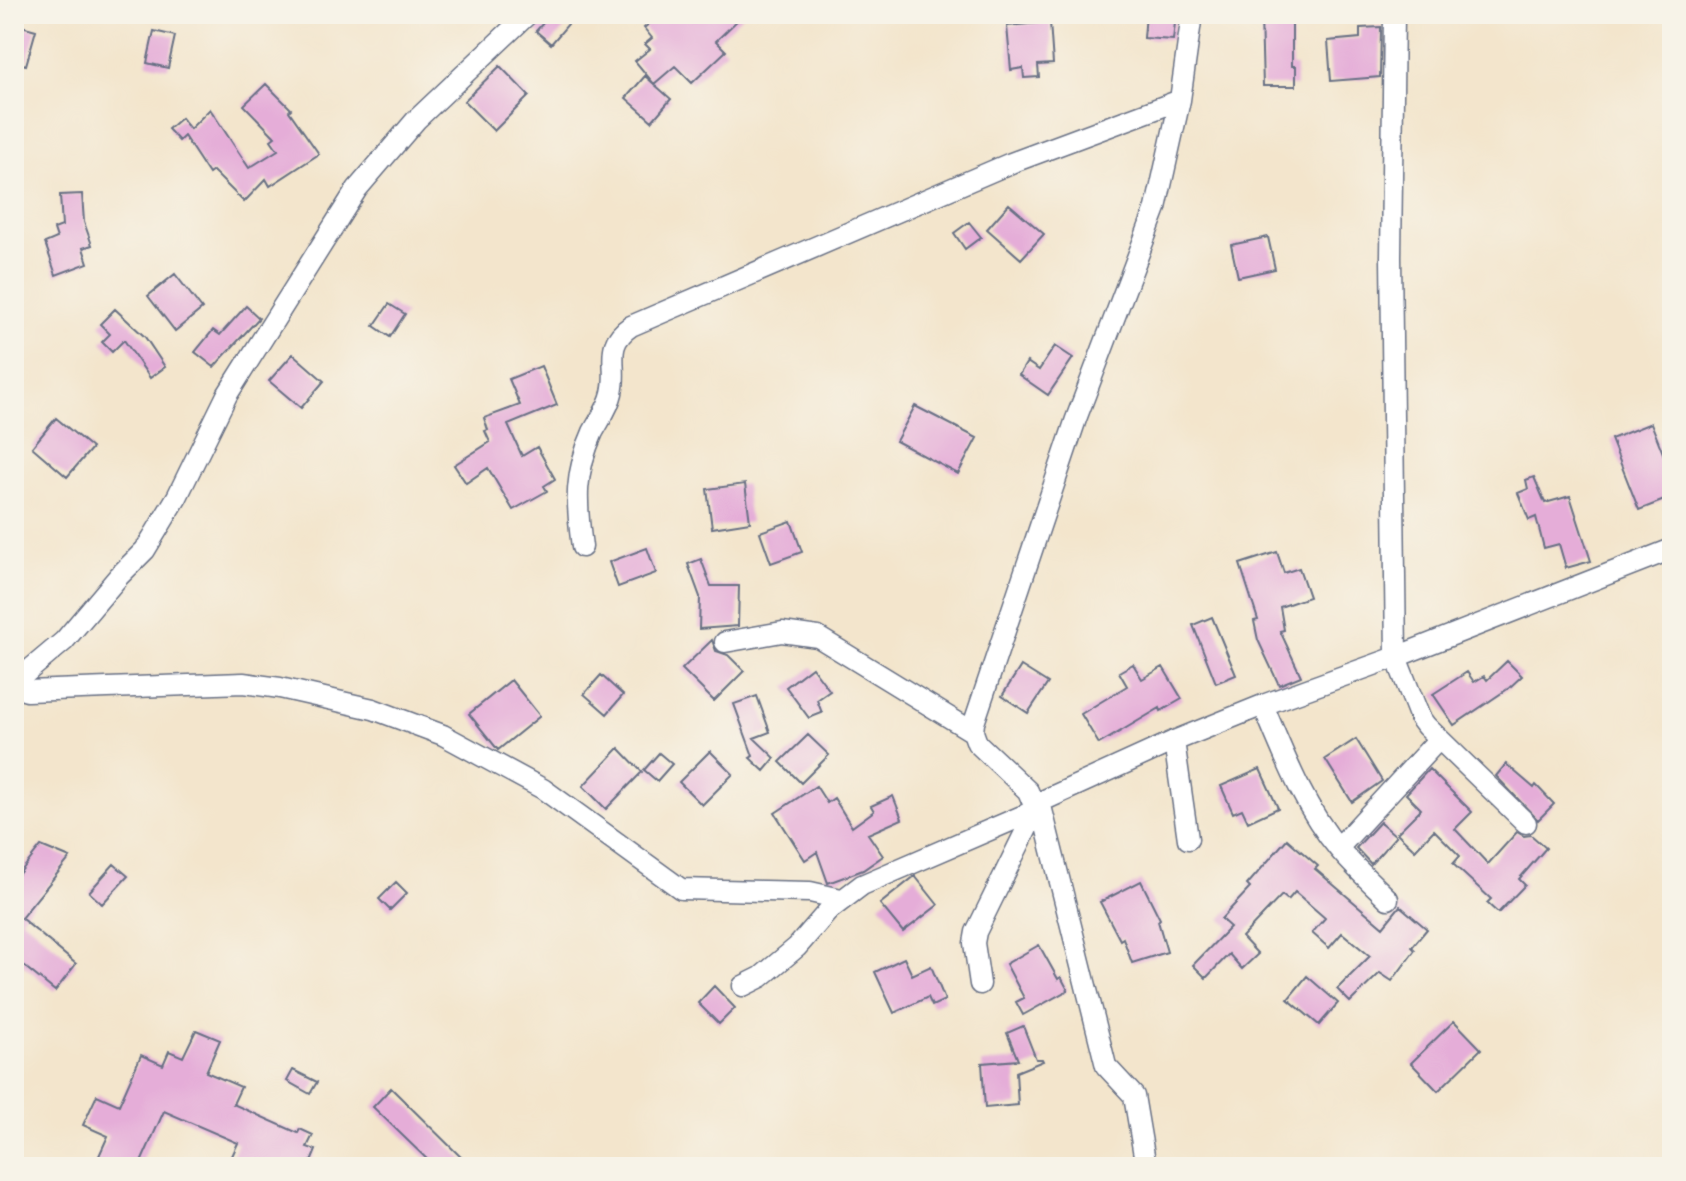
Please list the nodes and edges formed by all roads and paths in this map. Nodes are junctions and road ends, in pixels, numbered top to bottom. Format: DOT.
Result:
graph roads {
  1 [pos="528,14"];
  2 [pos="1192,14"];
  3 [pos="1394,14"];
  4 [pos="1180,100"];
  5 [pos="582,547"];
  6 [pos="1672,549"];
  7 [pos="725,642"];
  8 [pos="1396,657"];
  9 [pos="14,685"];
  10 [pos="1263,705"];
  11 [pos="973,732"];
  12 [pos="1438,740"];
  13 [pos="1174,741"];
  14 [pos="1038,806"];
  15 [pos="1526,823"];
  16 [pos="1188,839"];
  17 [pos="1338,848"];
  18 [pos="841,899"];
  19 [pos="1388,899"];
  20 [pos="980,984"];
  21 [pos="743,986"];
  22 [pos="1146,1167"];
  1 -- 9 [label="street"];
  2 -- 4 [label="street"];
  3 -- 8 [label="street"];
  4 -- 5 [label="street"];
  4 -- 11 [label="street"];
  6 -- 8 [label="street"];
  7 -- 11 [label="street"];
  8 -- 10 [label="street"];
  8 -- 12 [label="street"];
  9 -- 18 [label="street"];
  10 -- 13 [label="street"];
  10 -- 17 [label="street"];
  11 -- 14 [label="street"];
  12 -- 15 [label="street"];
  12 -- 17 [label="street"];
  13 -- 14 [label="street"];
  13 -- 16 [label="street"];
  14 -- 18 [label="street"];
  14 -- 20 [label="street"];
  14 -- 22 [label="street"];
  17 -- 19 [label="street"];
  18 -- 21 [label="street"];
}
